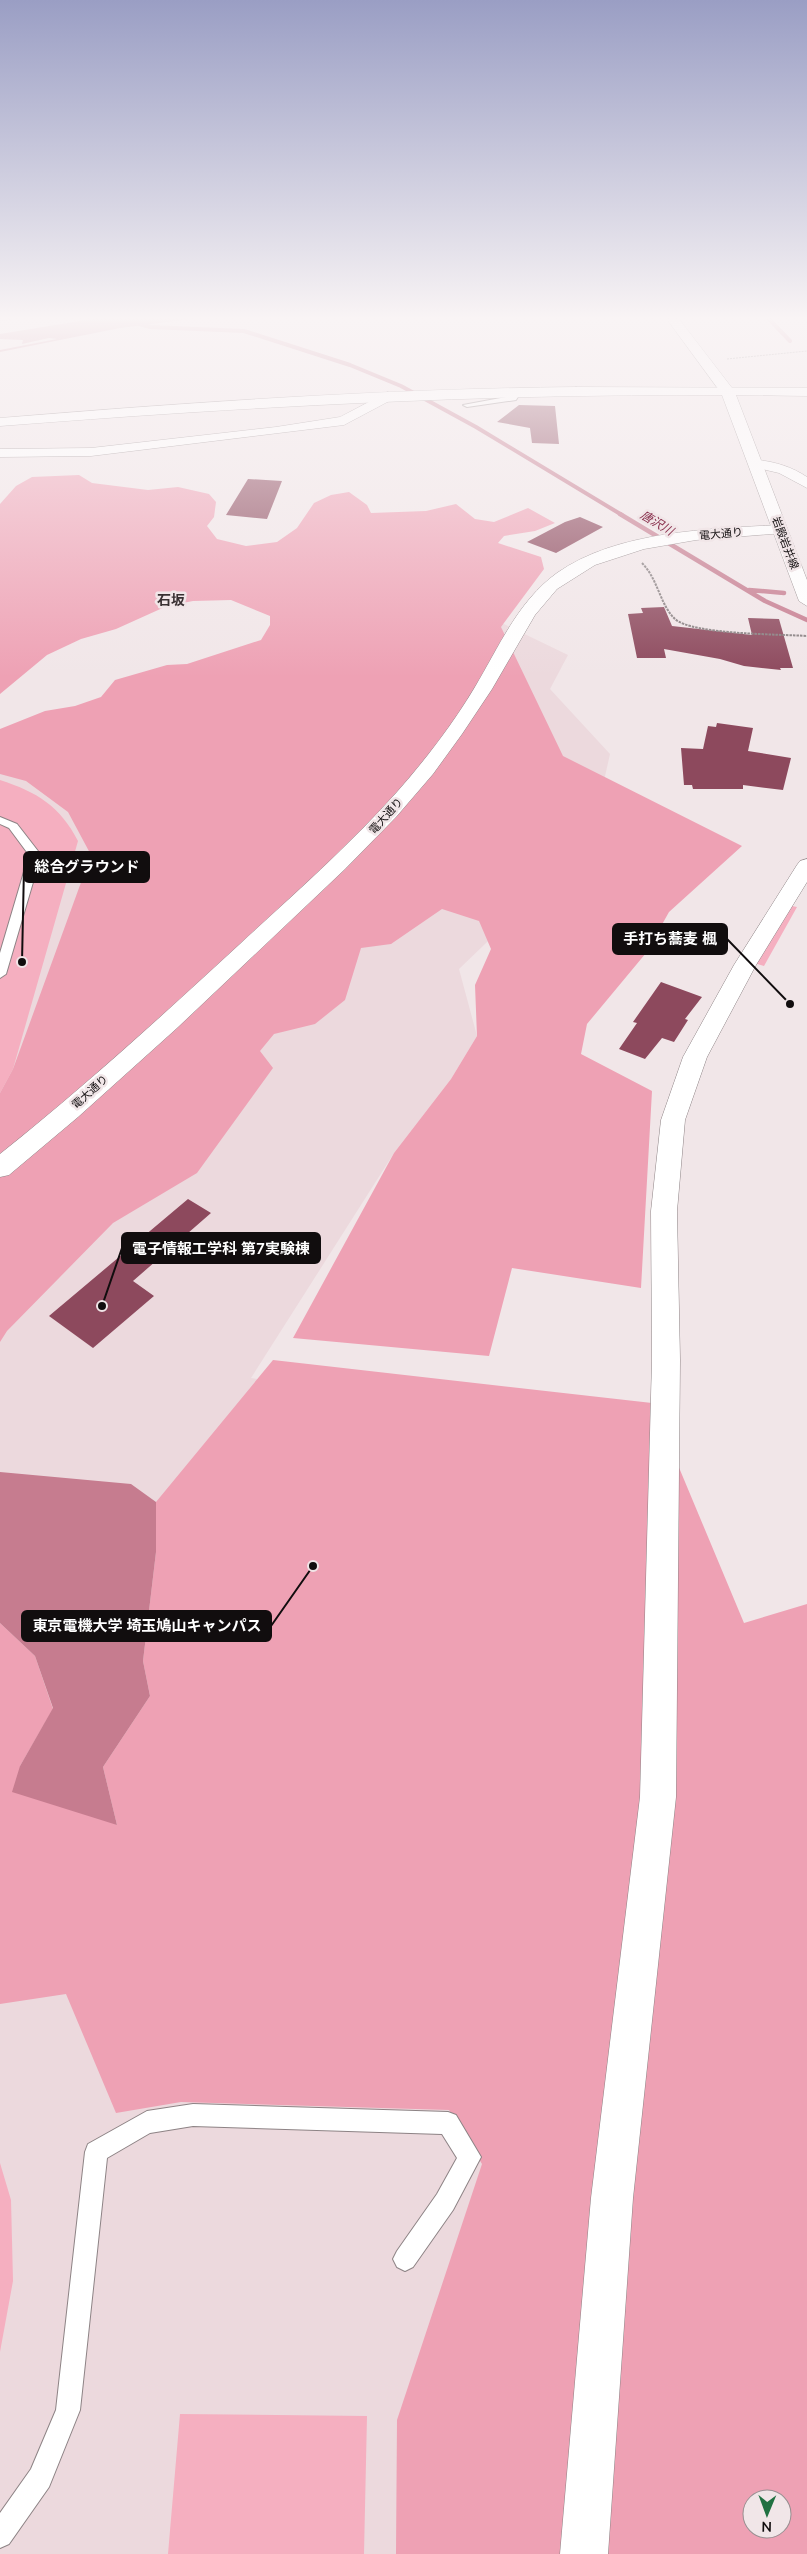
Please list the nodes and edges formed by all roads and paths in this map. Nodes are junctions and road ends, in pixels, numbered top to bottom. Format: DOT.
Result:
graph roads {
  1 [pos="206,438"];
  2 [pos="747,438"];
  3 [pos="0,453"];
  4 [pos="758,464"];
  5 [pos="807,484"];
  6 [pos="779,530"];
  7 [pos="618,552"];
  8 [pos="807,601"];
  9 [pos="807,636"];
  10 [pos="0,820"];
  11 [pos="807,865"];
  12 [pos="0,974"];
  13 [pos="0,1168"];
  14 [pos="405,2259"];
  15 [pos="0,2535"];
  16 [pos="584,2554"];
  1 -- 3 [label="street"];
  2 -- 4 [label="street, 岩殿岩井線"];
  4 -- 5 [label="street"];
  4 -- 6 [label="street, 岩殿岩井線"];
  6 -- 7 [label="street, 電大通り"];
  6 -- 8 [label="street, 岩殿岩井線"];
  7 -- 9 [label="path"];
  7 -- 13 [label="street, 電大通り"];
  10 -- 12 [label="lane"];
  11 -- 16 [label="street"];
  14 -- 15 [label="lane"];
}
